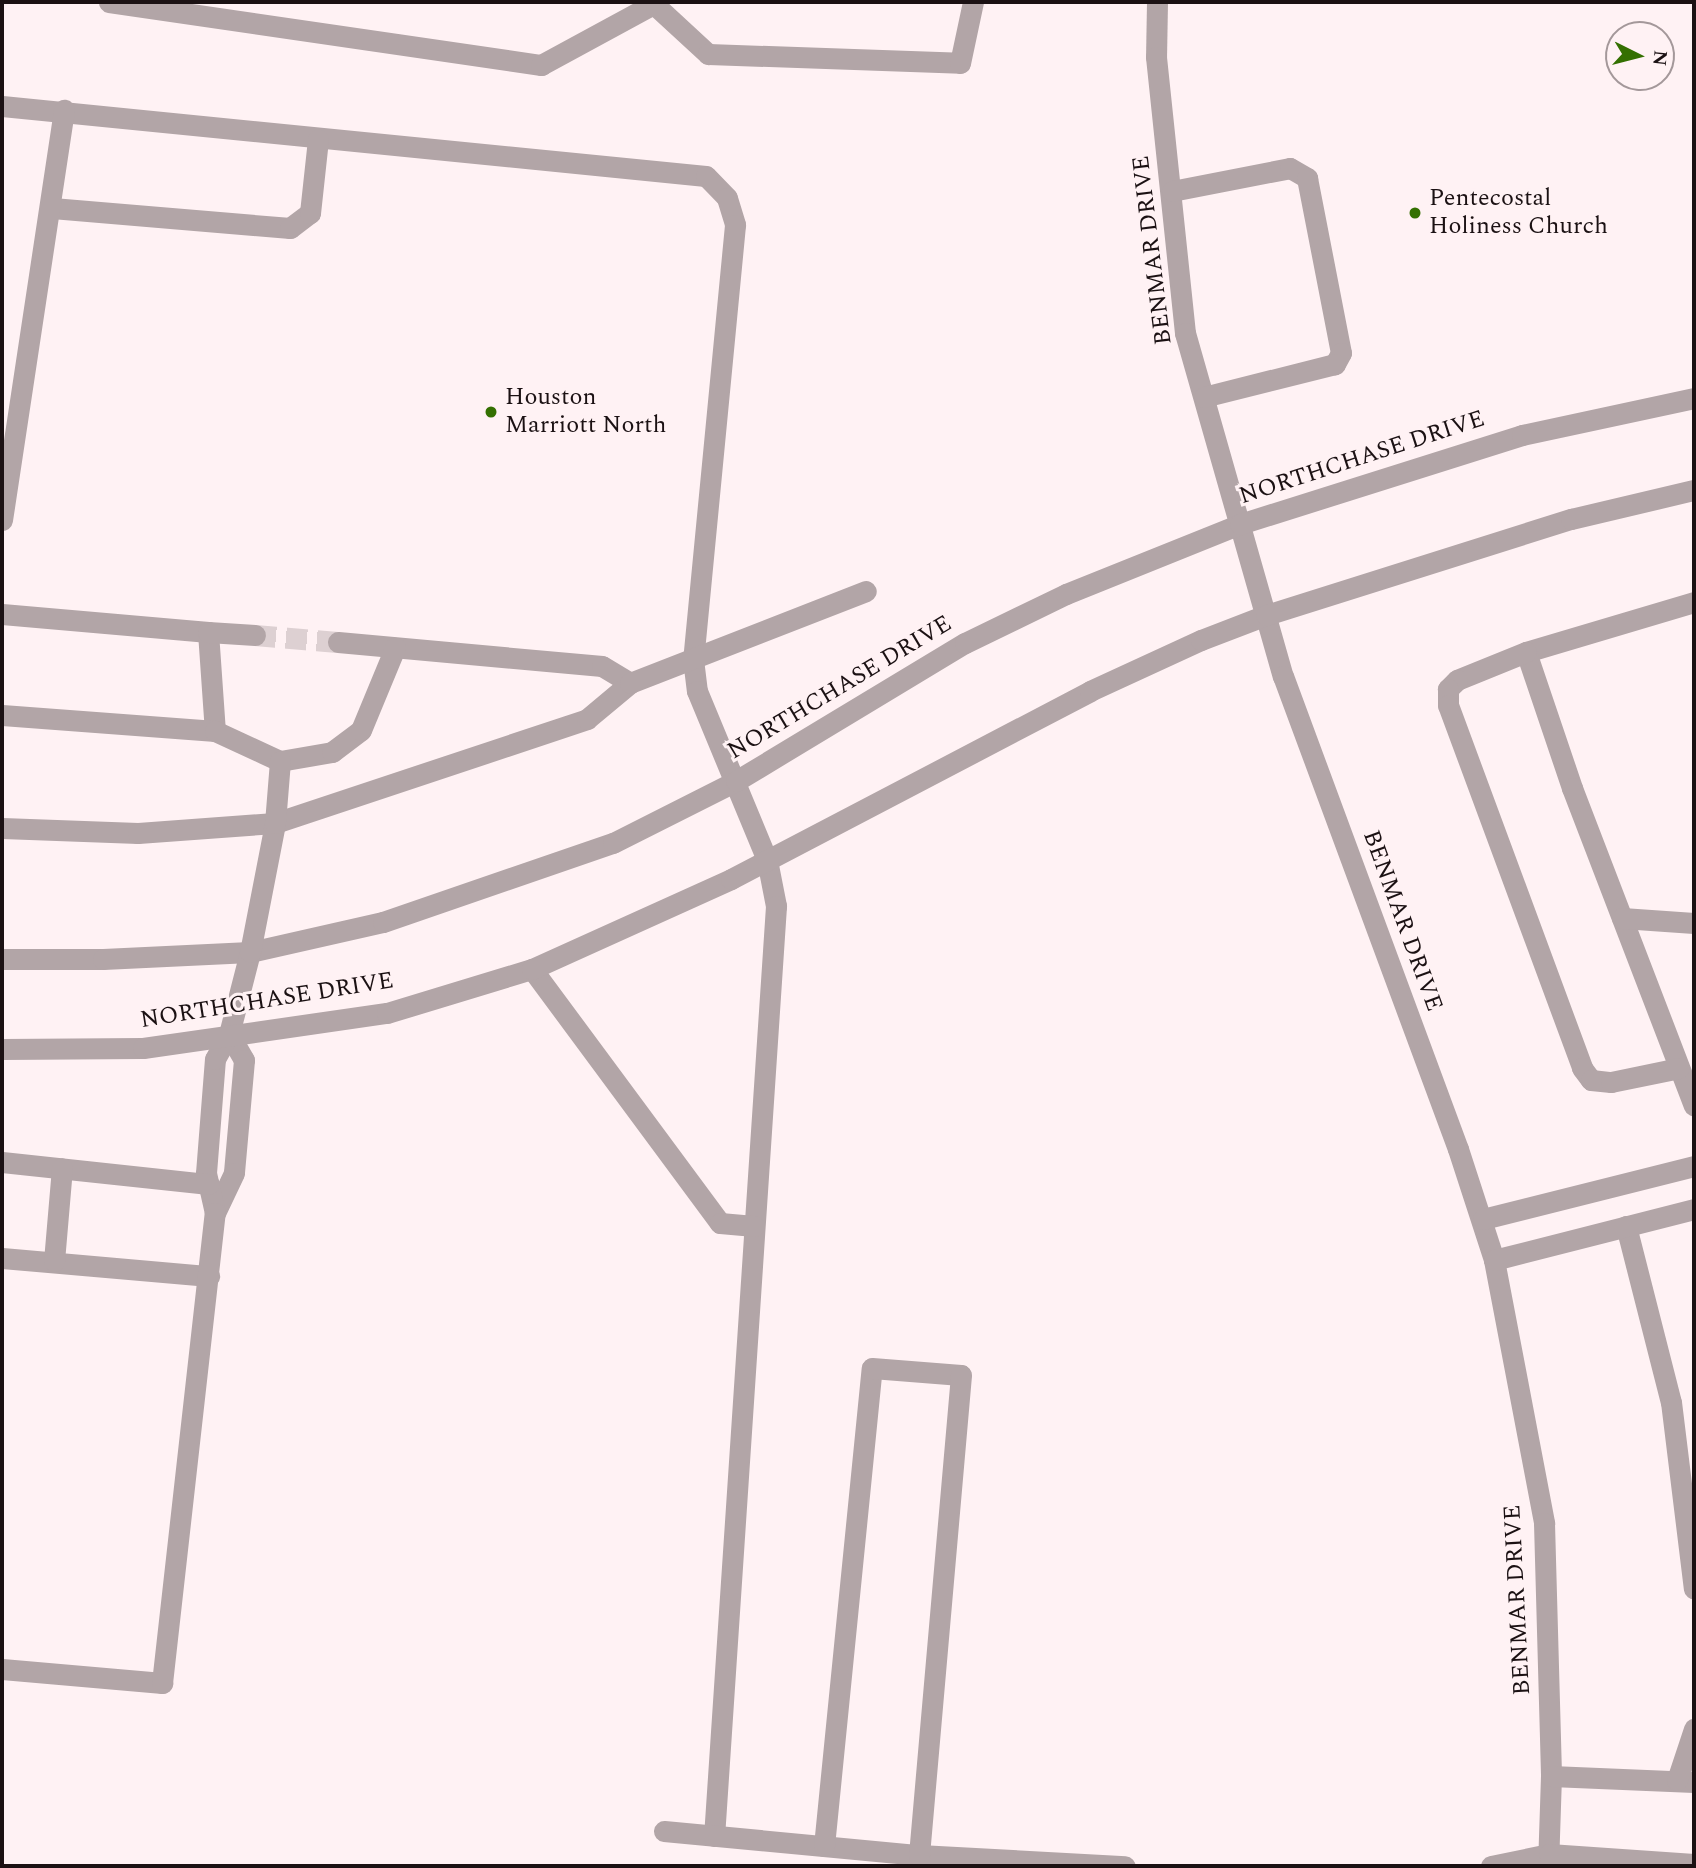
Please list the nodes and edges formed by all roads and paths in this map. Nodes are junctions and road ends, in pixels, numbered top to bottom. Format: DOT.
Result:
graph roads {
  1 [pos="109,2"];
  2 [pos="973,2"];
  3 [pos="1157,2"];
  4 [pos="657,4"];
  5 [pos="2,106"];
  6 [pos="64,110"];
  7 [pos="318,139"];
  8 [pos="1172,191"];
  9 [pos="52,208"];
  10 [pos="1204,397"];
  11 [pos="1694,398"];
  12 [pos="1694,490"];
  13 [pos="2,520"];
  14 [pos="1240,524"];
  15 [pos="866,591"];
  16 [pos="1694,602"];
  17 [pos="2,614"];
  18 [pos="1266,615"];
  19 [pos="208,632"];
  20 [pos="255,635"];
  21 [pos="338,642"];
  22 [pos="395,648"];
  23 [pos="1526,652"];
  24 [pos="693,659"];
  25 [pos="631,683"];
  26 [pos="2,715"];
  27 [pos="215,731"];
  28 [pos="280,761"];
  29 [pos="736,781"];
  30 [pos="275,823"];
  31 [pos="2,828"];
  32 [pos="767,860"];
  33 [pos="1622,918"];
  34 [pos="1694,923"];
  35 [pos="250,952"];
  36 [pos="2,958"];
  37 [pos="532,969"];
  38 [pos="229,1034"];
  39 [pos="2,1049"];
  40 [pos="1679,1068"];
  41 [pos="1694,1105"];
  42 [pos="2,1162"];
  43 [pos="1694,1166"];
  44 [pos="62,1168"];
  45 [pos="209,1184"];
  46 [pos="1694,1209"];
  47 [pos="215,1213"];
  48 [pos="1483,1219"];
  49 [pos="754,1226"];
  50 [pos="1626,1226"];
  51 [pos="2,1258"];
  52 [pos="1494,1260"];
  53 [pos="54,1261"];
  54 [pos="209,1276"];
  55 [pos="1694,1589"];
  56 [pos="2,1668"];
  57 [pos="1694,1729"];
  58 [pos="1551,1776"];
  59 [pos="1686,1781"];
  60 [pos="664,1831"];
  61 [pos="715,1836"];
  62 [pos="824,1846"];
  63 [pos="919,1854"];
  64 [pos="1549,1860"];
  65 [pos="1694,1864"];
  66 [pos="1125,1866"];
  67 [pos="1491,1866"];
  1 -- 4 [label="street"];
  2 -- 4 [label="street"];
  3 -- 8 [label="street, BENMAR DRIVE"];
  5 -- 6 [label="street"];
  6 -- 7 [label="street"];
  6 -- 9 [label="street"];
  7 -- 9 [label="street"];
  7 -- 24 [label="street"];
  8 -- 10 [label="street, BENMAR DRIVE"];
  8 -- 10 [label="street"];
  9 -- 13 [label="street"];
  10 -- 14 [label="street, BENMAR DRIVE"];
  11 -- 14 [label="street, NORTHCHASE DRIVE"];
  12 -- 18 [label="street, NORTHCHASE DRIVE"];
  14 -- 18 [label="street, BENMAR DRIVE"];
  14 -- 29 [label="street, NORTHCHASE DRIVE"];
  15 -- 24 [label="street"];
  16 -- 23 [label="street"];
  17 -- 19 [label="street"];
  18 -- 32 [label="street, NORTHCHASE DRIVE"];
  18 -- 48 [label="street, BENMAR DRIVE"];
  19 -- 20 [label="street"];
  19 -- 27 [label="street"];
  21 -- 22 [label="street"];
  22 -- 25 [label="street"];
  22 -- 28 [label="street"];
  23 -- 33 [label="street"];
  23 -- 40 [label="street"];
  24 -- 25 [label="street"];
  24 -- 29 [label="street"];
  25 -- 30 [label="street"];
  26 -- 27 [label="street"];
  27 -- 28 [label="street"];
  28 -- 30 [label="street"];
  29 -- 32 [label="street"];
  29 -- 35 [label="street, NORTHCHASE DRIVE"];
  30 -- 31 [label="street"];
  30 -- 35 [label="street"];
  32 -- 37 [label="street, NORTHCHASE DRIVE"];
  32 -- 49 [label="street"];
  33 -- 34 [label="street"];
  33 -- 40 [label="street"];
  35 -- 36 [label="street, NORTHCHASE DRIVE"];
  35 -- 38 [label="street"];
  37 -- 38 [label="street, NORTHCHASE DRIVE"];
  37 -- 49 [label="street"];
  38 -- 39 [label="street, NORTHCHASE DRIVE"];
  38 -- 45 [label="street"];
  38 -- 47 [label="street"];
  40 -- 41 [label="street"];
  42 -- 44 [label="street"];
  43 -- 48 [label="street"];
  44 -- 45 [label="street"];
  44 -- 53 [label="street"];
  45 -- 47 [label="street"];
  46 -- 50 [label="street"];
  47 -- 54 [label="street"];
  48 -- 52 [label="street, BENMAR DRIVE"];
  49 -- 61 [label="street"];
  50 -- 52 [label="street"];
  50 -- 55 [label="street"];
  51 -- 53 [label="street"];
  52 -- 58 [label="street, BENMAR DRIVE"];
  53 -- 54 [label="street"];
  54 -- 56 [label="street"];
  57 -- 59 [label="street"];
  58 -- 59 [label="street"];
  58 -- 64 [label="street, BENMAR DRIVE"];
  60 -- 61 [label="street"];
  61 -- 62 [label="street"];
  62 -- 63 [label="street"];
  62 -- 63 [label="street"];
  63 -- 66 [label="street"];
  64 -- 65 [label="street"];
  64 -- 67 [label="street"];
}
